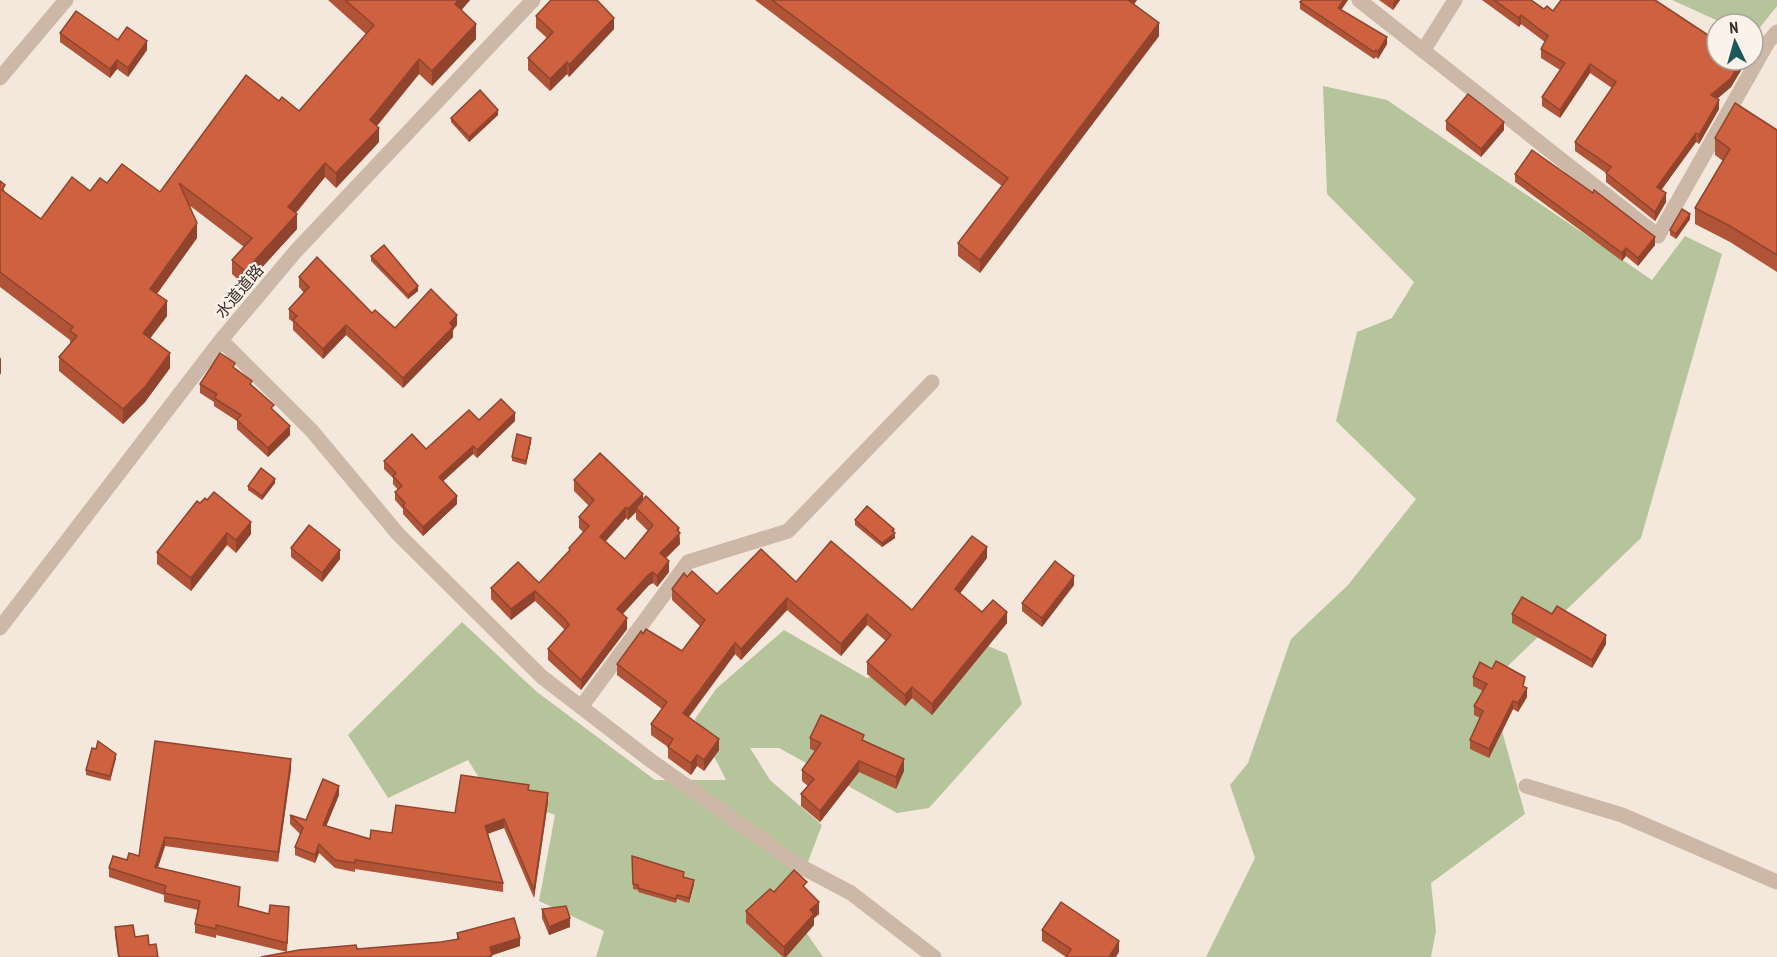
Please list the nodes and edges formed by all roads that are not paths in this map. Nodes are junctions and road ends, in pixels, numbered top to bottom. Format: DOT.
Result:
graph roads {
  1 [pos="66,0"];
  2 [pos="533,0"];
  3 [pos="1359,0"];
  4 [pos="1455,0"];
  5 [pos="1777,32"];
  6 [pos="1423,51"];
  7 [pos="0,78"];
  8 [pos="221,340"];
  9 [pos="932,382"];
  10 [pos="0,628"];
  11 [pos="581,707"];
  12 [pos="1526,786"];
  13 [pos="1777,882"];
  14 [pos="934,957"];
  1 -- 7 [label="street"];
  2 -- 8 [label="street, 水道道路"];
  3 -- 6 [label="street"];
  4 -- 6 [label="street"];
  5 -- 6 [label="street"];
  8 -- 10 [label="street, 水道道路"];
  8 -- 11 [label="street"];
  9 -- 11 [label="street"];
  11 -- 14 [label="street"];
  12 -- 13 [label="street"];
}
